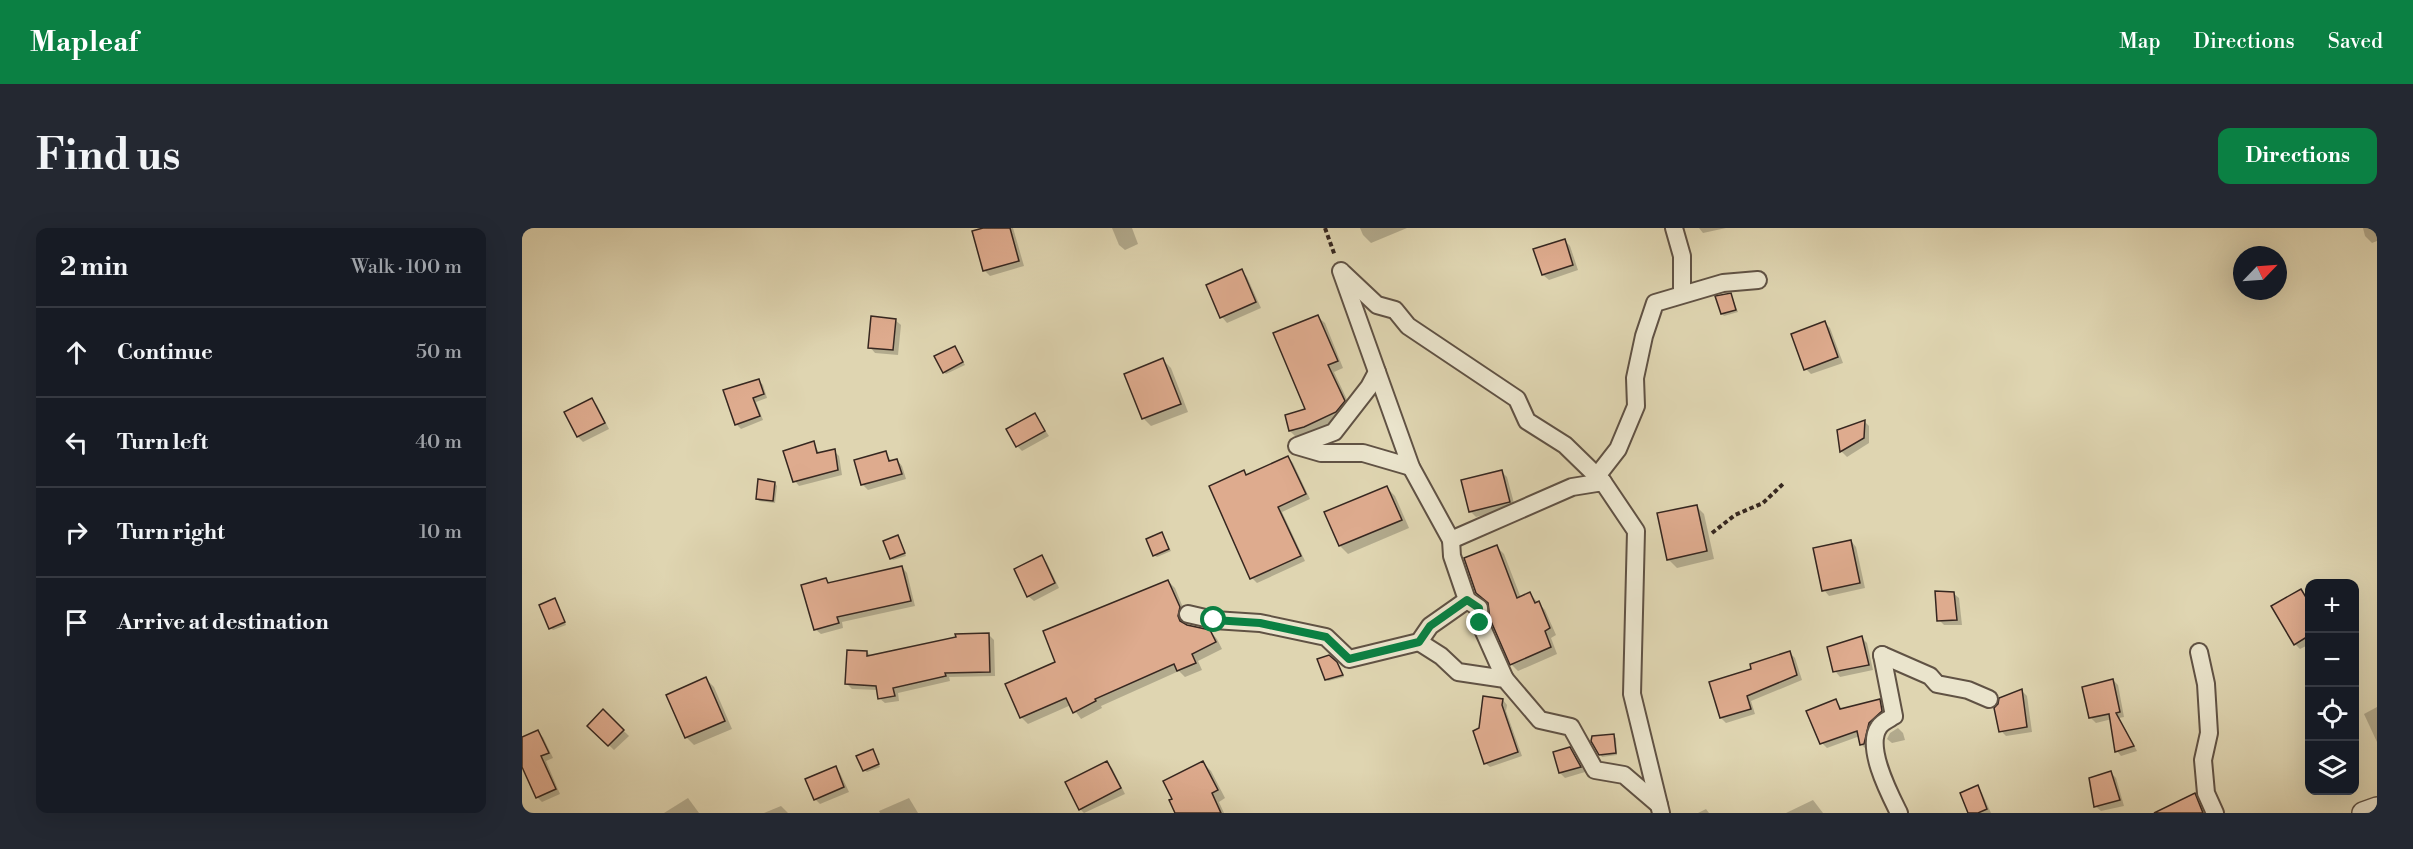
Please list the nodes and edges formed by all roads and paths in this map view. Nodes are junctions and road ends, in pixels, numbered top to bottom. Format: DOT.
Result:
graph roads {
  1 [pos="1326,228"];
  2 [pos="1674,228"];
  3 [pos="1341,271"];
  4 [pos="1758,280"];
  5 [pos="1682,294"];
  6 [pos="1377,372"];
  7 [pos="1411,468"];
  8 [pos="1600,479"];
  9 [pos="1784,483"];
  10 [pos="1712,533"];
  11 [pos="1450,540"];
  12 [pos="1467,600"];
  13 [pos="1188,614"];
  14 [pos="1419,642"];
  15 [pos="2199,652"];
  16 [pos="1504,679"];
  17 [pos="1989,699"];
  18 [pos="2377,808"];
  19 [pos="1660,809"];
  20 [pos="1899,813"];
  21 [pos="2215,813"];
  22 [pos="2363,813"];
  1 -- 3 [label="path"];
  2 -- 5 [label="street"];
  3 -- 6 [label="street"];
  3 -- 8 [label="street"];
  4 -- 5 [label="street"];
  5 -- 8 [label="street"];
  6 -- 7 [label="street"];
  6 -- 7 [label="street"];
  7 -- 11 [label="street"];
  8 -- 11 [label="street"];
  8 -- 19 [label="street"];
  9 -- 10 [label="path"];
  11 -- 12 [label="street"];
  12 -- 14 [label="street"];
  12 -- 16 [label="street"];
  13 -- 14 [label="street"];
  14 -- 16 [label="street"];
  15 -- 21 [label="street"];
  16 -- 19 [label="street"];
  17 -- 20 [label="street"];
  18 -- 22 [label="street"];
}
